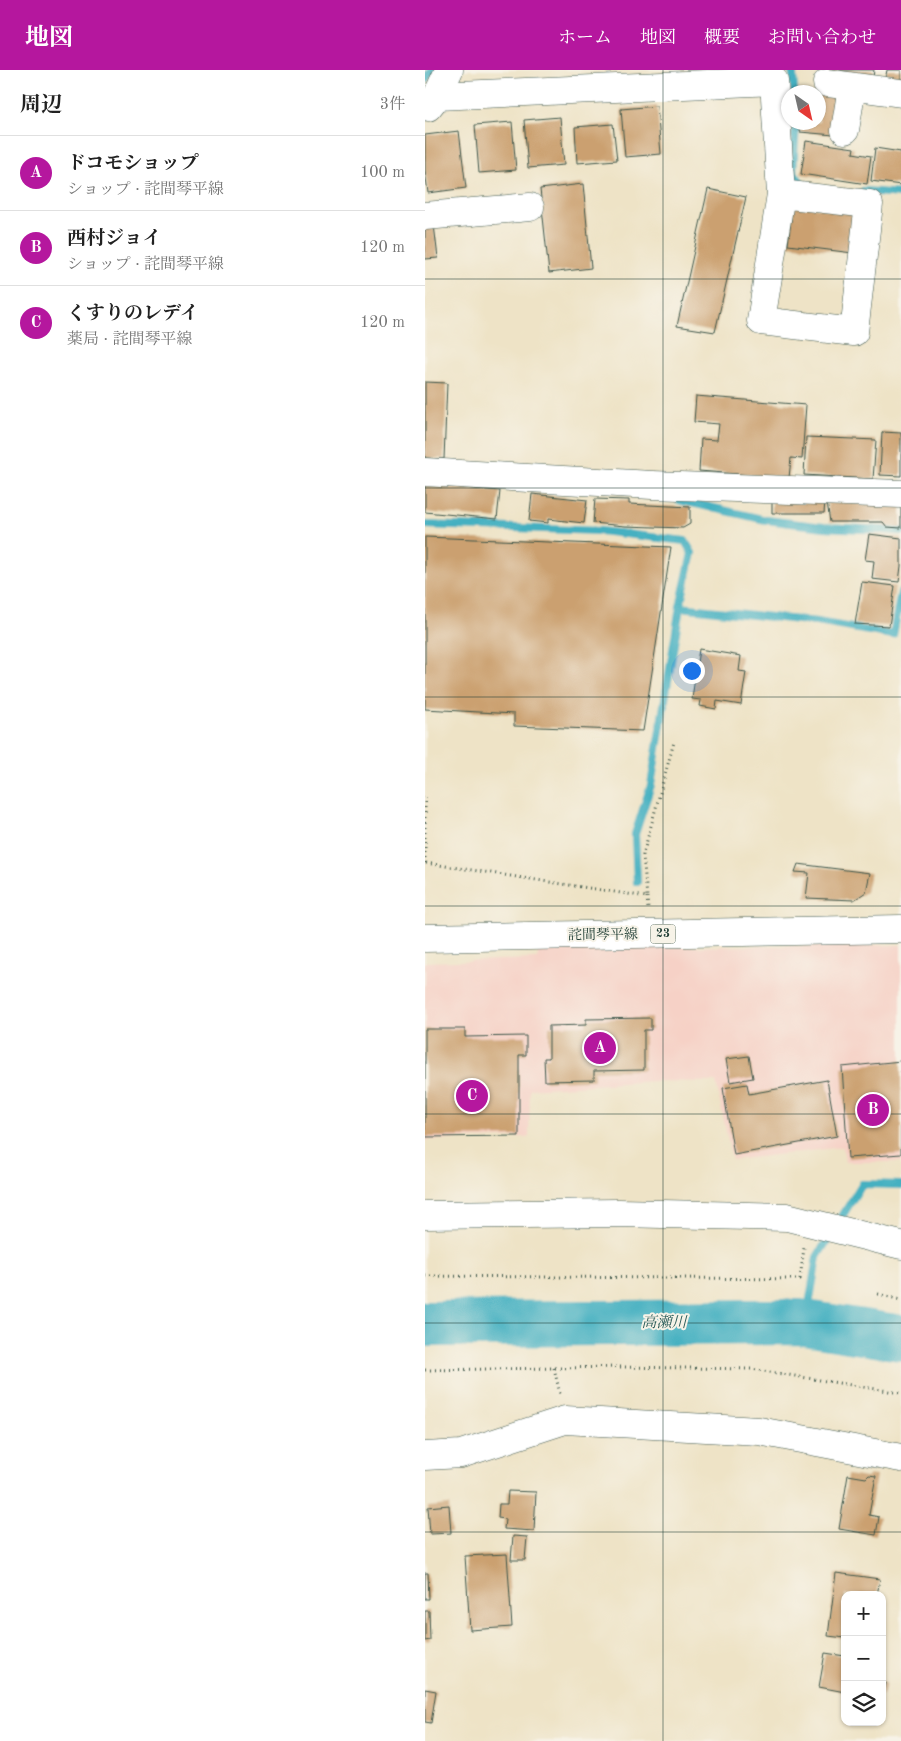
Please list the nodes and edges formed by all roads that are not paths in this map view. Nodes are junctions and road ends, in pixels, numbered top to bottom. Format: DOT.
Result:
graph roads {
  1 [pos="449,70"];
  2 [pos="901,93"];
  3 [pos="431,103"];
  4 [pos="845,130"];
  5 [pos="781,194"];
  6 [pos="530,207"];
  7 [pos="425,216"];
  8 [pos="425,472"];
  9 [pos="901,494"];
  10 [pos="901,929"];
  11 [pos="425,938"];
  12 [pos="425,1215"];
  13 [pos="901,1245"];
  14 [pos="425,1456"];
  15 [pos="901,1458"];
  1 -- 3 [label="street"];
  2 -- 4 [label="street"];
  3 -- 5 [label="street"];
  5 -- 5 [label="street"];
  6 -- 7 [label="street"];
  8 -- 9 [label="street"];
  10 -- 11 [label="street, 詫間琴平線 / 23"];
  12 -- 13 [label="street"];
  14 -- 15 [label="street"];
}
